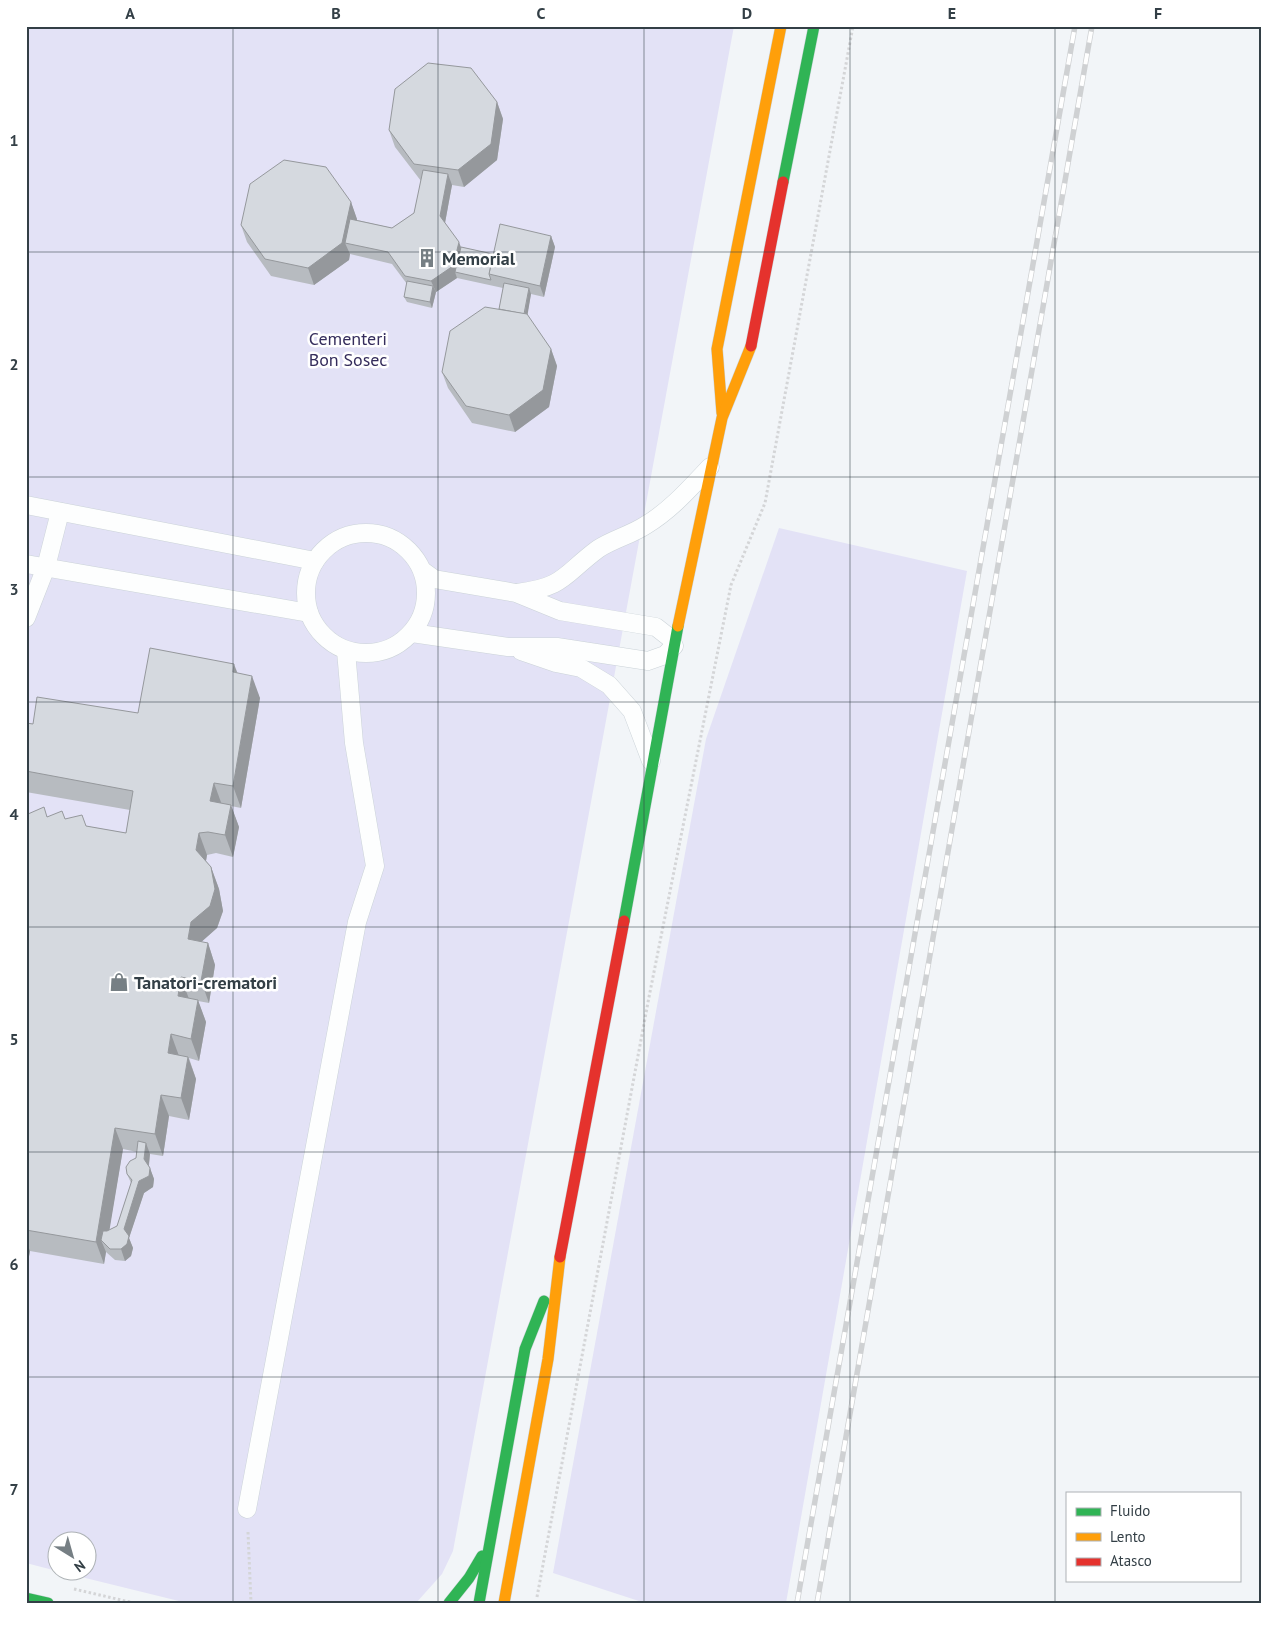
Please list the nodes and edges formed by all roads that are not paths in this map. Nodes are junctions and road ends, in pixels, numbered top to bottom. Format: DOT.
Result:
graph roads {
  1 [pos="781,26"];
  2 [pos="814,26"];
  3 [pos="722,418"];
  4 [pos="711,466"];
  5 [pos="26,505"];
  6 [pos="60,512"];
  7 [pos="315,560"];
  8 [pos="26,564"];
  9 [pos="46,567"];
  10 [pos="423,571"];
  11 [pos="516,593"];
  12 [pos="309,613"];
  13 [pos="26,618"];
  14 [pos="412,633"];
  15 [pos="674,646"];
  16 [pos="508,647"];
  17 [pos="346,651"];
  18 [pos="653,768"];
  19 [pos="558,1267"];
  20 [pos="247,1509"];
  21 [pos="489,1542"];
  22 [pos="26,1598"];
  23 [pos="48,1603"];
  24 [pos="449,1603"];
  25 [pos="479,1603"];
  26 [pos="504,1603"];
  1 -- 3 [label="main road"];
  2 -- 3 [label="main road"];
  3 -- 4 [label="main road"];
  4 -- 11 [label="lane"];
  4 -- 15 [label="main road"];
  5 -- 6 [label="lane"];
  6 -- 7 [label="lane"];
  6 -- 9 [label="lane"];
  7 -- 10 [label="lane"];
  7 -- 12 [label="lane"];
  8 -- 9 [label="lane"];
  9 -- 12 [label="lane"];
  9 -- 13 [label="lane"];
  10 -- 11 [label="lane"];
  10 -- 14 [label="lane"];
  11 -- 15 [label="lane"];
  12 -- 17 [label="lane"];
  14 -- 16 [label="lane"];
  14 -- 17 [label="lane"];
  15 -- 16 [label="lane"];
  15 -- 18 [label="main road"];
  16 -- 18 [label="lane"];
  17 -- 20 [label="lane"];
  18 -- 19 [label="main road"];
  19 -- 21 [label="main road"];
  19 -- 26 [label="main road"];
  21 -- 24 [label="main road"];
  21 -- 25 [label="main road"];
  22 -- 23 [label="main road"];
}
